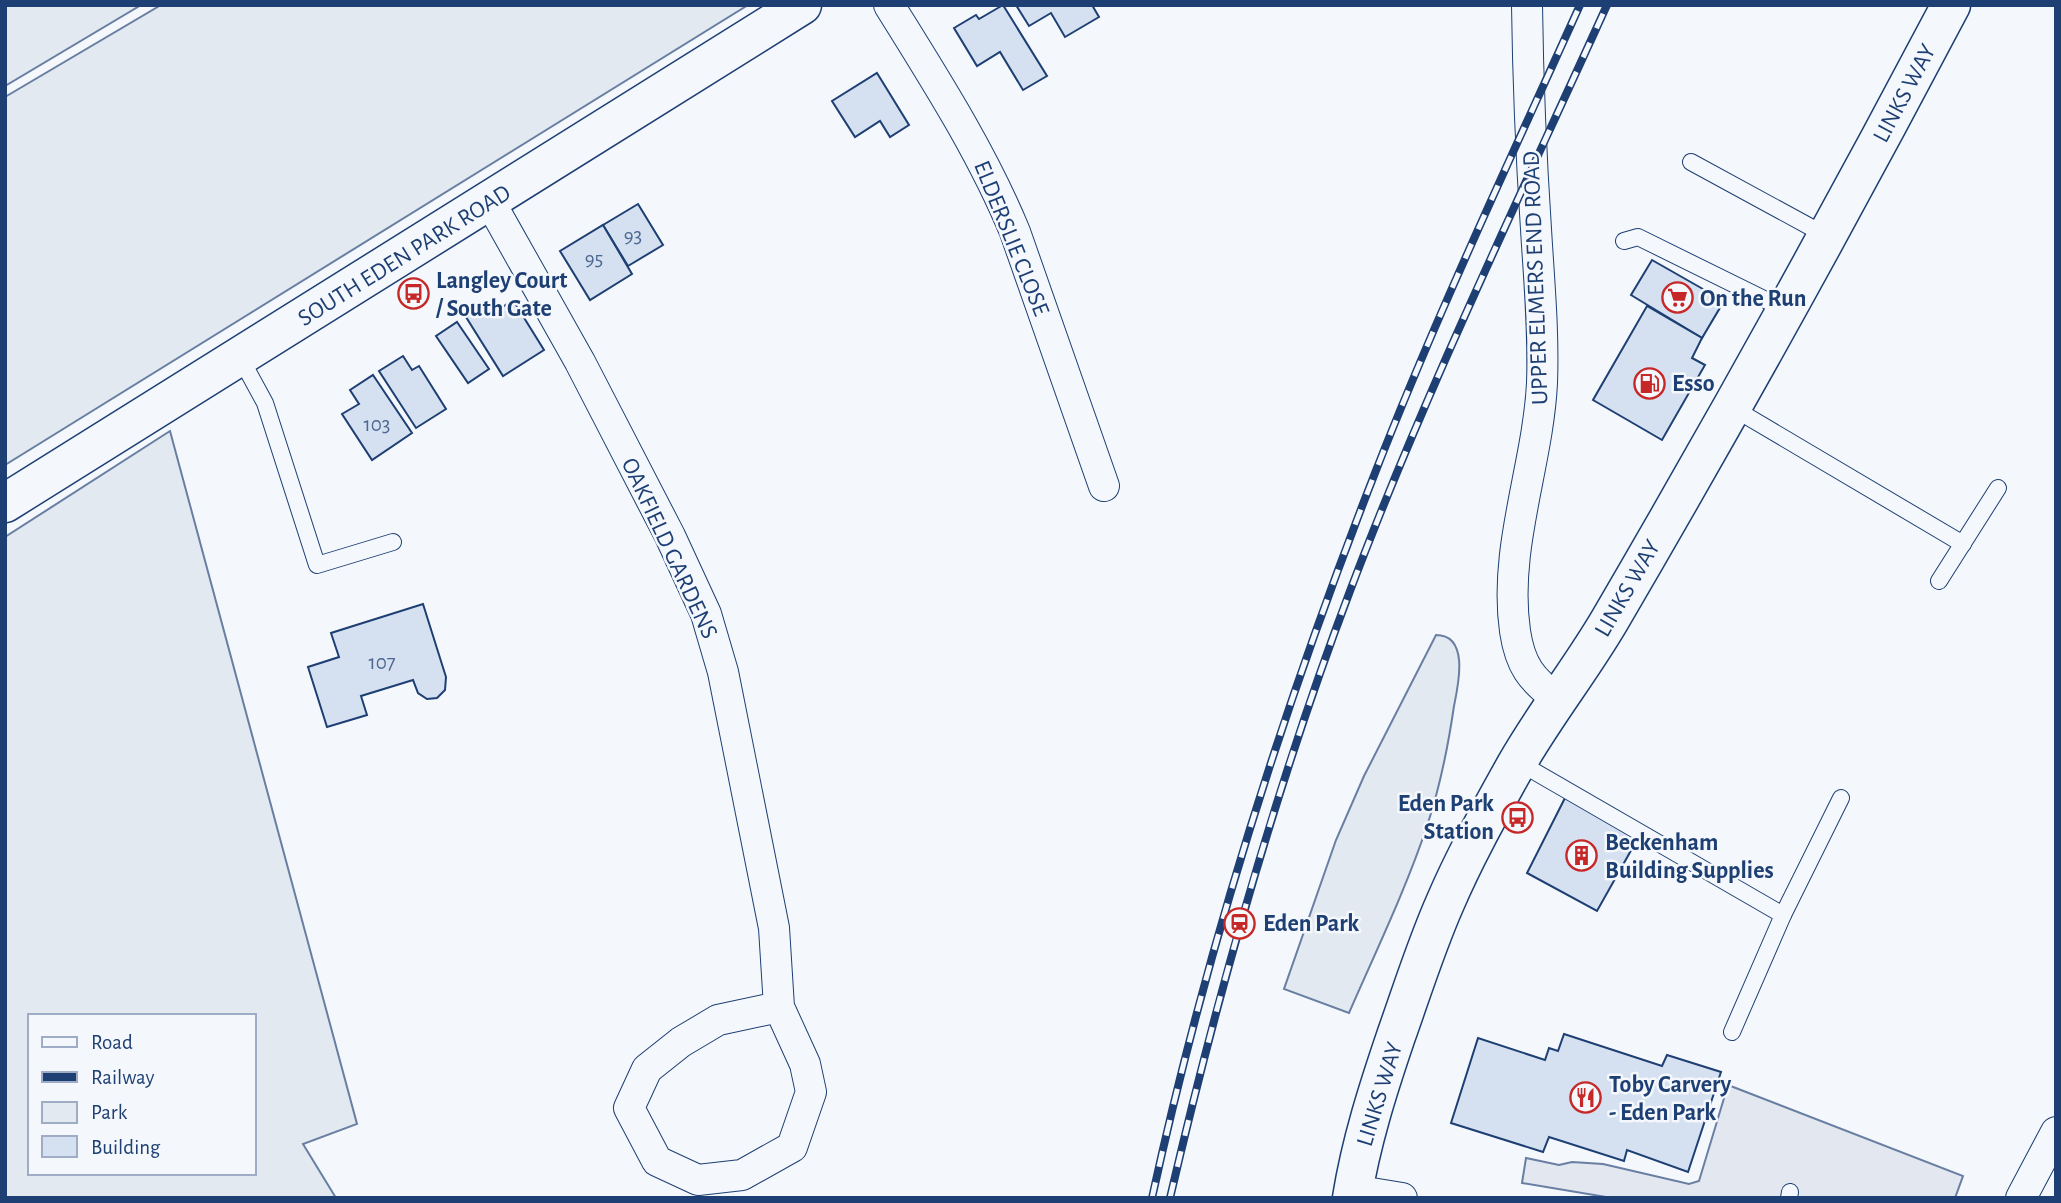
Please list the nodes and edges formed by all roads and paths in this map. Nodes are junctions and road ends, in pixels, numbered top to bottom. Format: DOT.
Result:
graph roads {
  1 [pos="802,5"];
  2 [pos="889,5"];
  3 [pos="1527,5"];
  4 [pos="1951,5"];
  5 [pos="1692,162"];
  6 [pos="490,202"];
  7 [pos="1827,236"];
  8 [pos="1624,241"];
  9 [pos="1786,310"];
  10 [pos="240,357"];
  11 [pos="1733,408"];
  12 [pos="1104,486"];
  13 [pos="1998,488"];
  14 [pos="5,503"];
  15 [pos="393,542"];
  16 [pos="1963,544"];
  17 [pos="1939,581"];
  18 [pos="1559,700"];
  19 [pos="1518,762"];
  20 [pos="1842,798"];
  21 [pos="1783,915"];
  22 [pos="779,1007"];
  23 [pos="1732,1032"];
  24 [pos="2056,1132"];
  25 [pos="1352,1194"];
  26 [pos="1402,1198"];
  27 [pos="2021,1198"];
  1 -- 6 [label="main road, SOUTH EDEN PARK ROAD"];
  2 -- 12 [label="street, ELDERSLIE CLOSE"];
  3 -- 18 [label="street, UPPER ELMERS END ROAD"];
  4 -- 7 [label="main road, LINKS WAY"];
  5 -- 7 [label="lane"];
  6 -- 10 [label="main road, SOUTH EDEN PARK ROAD"];
  6 -- 22 [label="street, OAKFIELD GARDENS"];
  7 -- 9 [label="main road, LINKS WAY"];
  8 -- 9 [label="lane"];
  9 -- 11 [label="main road, LINKS WAY"];
  10 -- 14 [label="main road, SOUTH EDEN PARK ROAD"];
  10 -- 15 [label="lane"];
  11 -- 16 [label="lane"];
  11 -- 18 [label="main road, LINKS WAY"];
  13 -- 16 [label="lane"];
  16 -- 17 [label="lane"];
  18 -- 19 [label="main road, LINKS WAY"];
  19 -- 21 [label="lane"];
  19 -- 25 [label="main road, LINKS WAY"];
  20 -- 21 [label="lane"];
  21 -- 23 [label="lane"];
  22 -- 22 [label="street, OAKFIELD GARDENS"];
  24 -- 27 [label="street"];
  25 -- 26 [label="street"];
}
